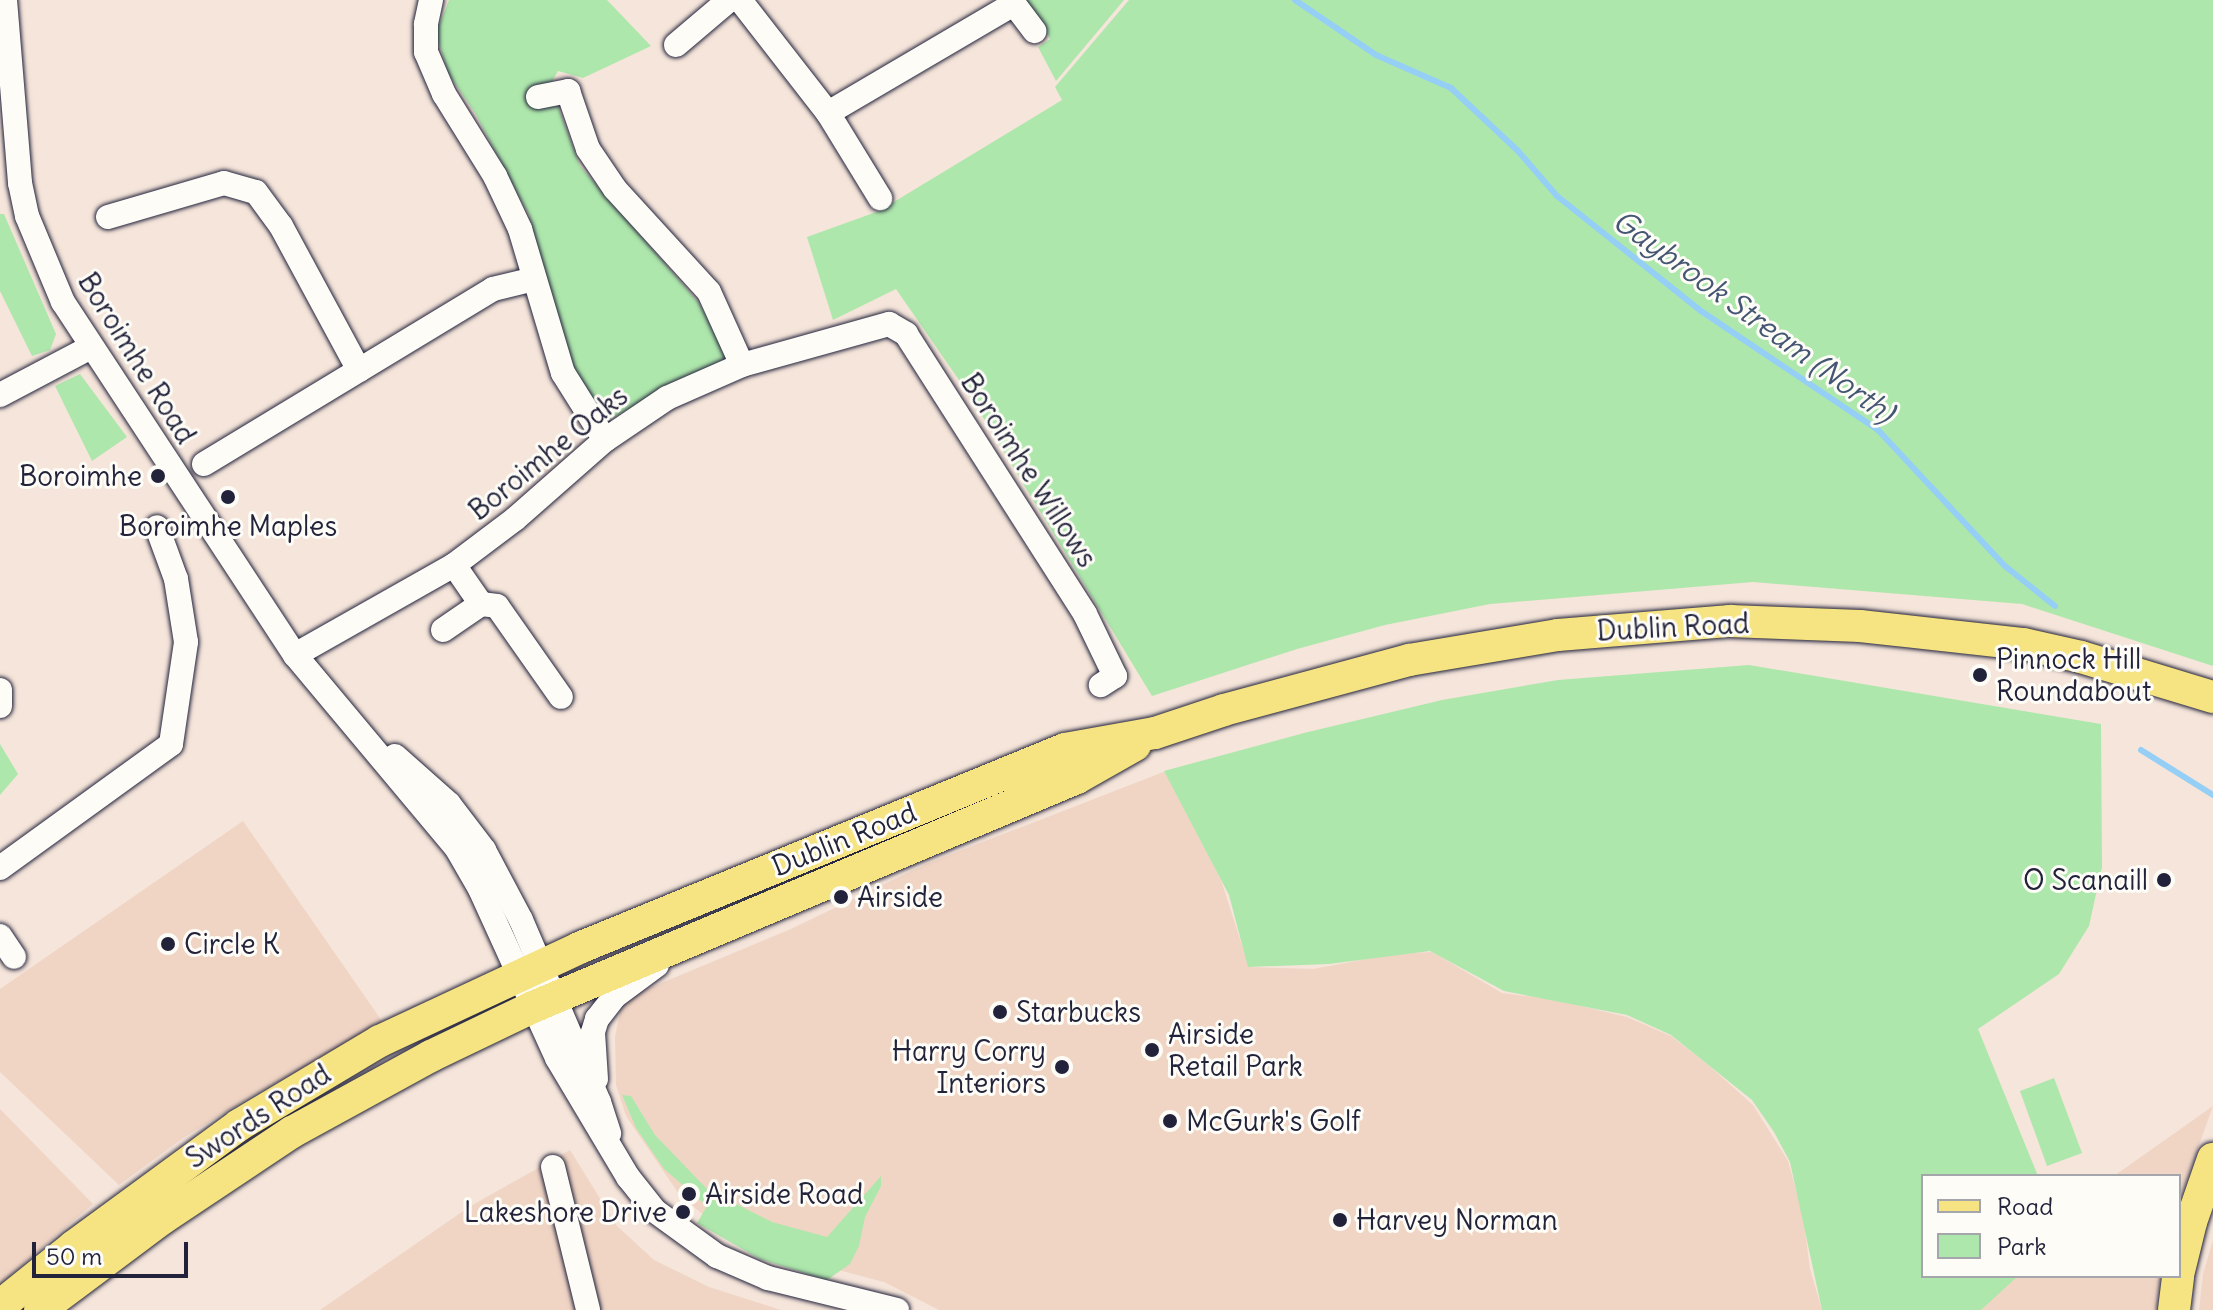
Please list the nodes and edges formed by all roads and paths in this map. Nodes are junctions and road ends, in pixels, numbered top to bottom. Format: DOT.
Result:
graph roads {
  1 [pos="5,0"];
  2 [pos="431,0"];
  3 [pos="729,0"];
  4 [pos="740,0"];
  5 [pos="1012,2"];
  6 [pos="1034,31"];
  7 [pos="676,45"];
  8 [pos="538,97"];
  9 [pos="828,113"];
  10 [pos="880,198"];
  11 [pos="108,217"];
  12 [pos="534,279"];
  13 [pos="854,334"];
  14 [pos="91,347"];
  15 [pos="742,365"];
  16 [pos="359,370"];
  17 [pos="0,395"];
  18 [pos="605,440"];
  19 [pos="204,464"];
  20 [pos="157,527"];
  21 [pos="454,565"];
  22 [pos="481,604"];
  23 [pos="443,630"];
  24 [pos="295,655"];
  25 [pos="1101,685"];
  26 [pos="0,690"];
  27 [pos="561,697"];
  28 [pos="2208,699"];
  29 [pos="0,706"];
  30 [pos="1155,733"];
  31 [pos="0,868"];
  32 [pos="0,936"];
  33 [pos="679,949"];
  34 [pos="14,957"];
  35 [pos="529,970"];
  36 [pos="544,1003"];
  37 [pos="599,1102"];
  38 [pos="616,1158"];
  39 [pos="2213,1159"];
  40 [pos="553,1167"];
  41 [pos="2181,1261"];
  42 [pos="2177,1278"];
  43 [pos="0,1306"];
  44 [pos="40,1310"];
  45 [pos="588,1310"];
  46 [pos="897,1310"];
  47 [pos="2174,1310"];
  1 -- 14 [label="street, Boroimhe Road"];
  2 -- 12 [label="street"];
  3 -- 7 [label="street"];
  4 -- 9 [label="street"];
  5 -- 6 [label="street"];
  5 -- 9 [label="street"];
  8 -- 15 [label="street"];
  9 -- 10 [label="street"];
  11 -- 16 [label="street"];
  12 -- 16 [label="street"];
  12 -- 18 [label="street"];
  13 -- 15 [label="street, Boroimhe Oaks"];
  13 -- 25 [label="street, Boroimhe Willows"];
  14 -- 17 [label="street"];
  14 -- 24 [label="street, Boroimhe Road"];
  15 -- 18 [label="street, Boroimhe Oaks"];
  16 -- 19 [label="street"];
  18 -- 21 [label="street, Boroimhe Oaks"];
  20 -- 31 [label="street"];
  21 -- 22 [label="street"];
  21 -- 24 [label="street, Boroimhe Oaks"];
  22 -- 23 [label="street"];
  22 -- 27 [label="street"];
  24 -- 35 [label="street, Boroimhe Road"];
  26 -- 29 [label="street"];
  28 -- 30 [label="main road, Dublin Road"];
  30 -- 33 [label="main road, Dublin Road"];
  30 -- 35 [label="main road, Dublin Road"];
  32 -- 34 [label="street"];
  33 -- 36 [label="main road, Dublin Road"];
  33 -- 37 [label="street"];
  35 -- 36 [label="street"];
  35 -- 43 [label="main road, Swords Road"];
  36 -- 37 [label="street"];
  36 -- 38 [label="street"];
  36 -- 44 [label="main road, Swords Road"];
  37 -- 38 [label="street"];
  38 -- 46 [label="street"];
  39 -- 41 [label="main road"];
  40 -- 45 [label="street"];
  42 -- 47 [label="main road"];
}
